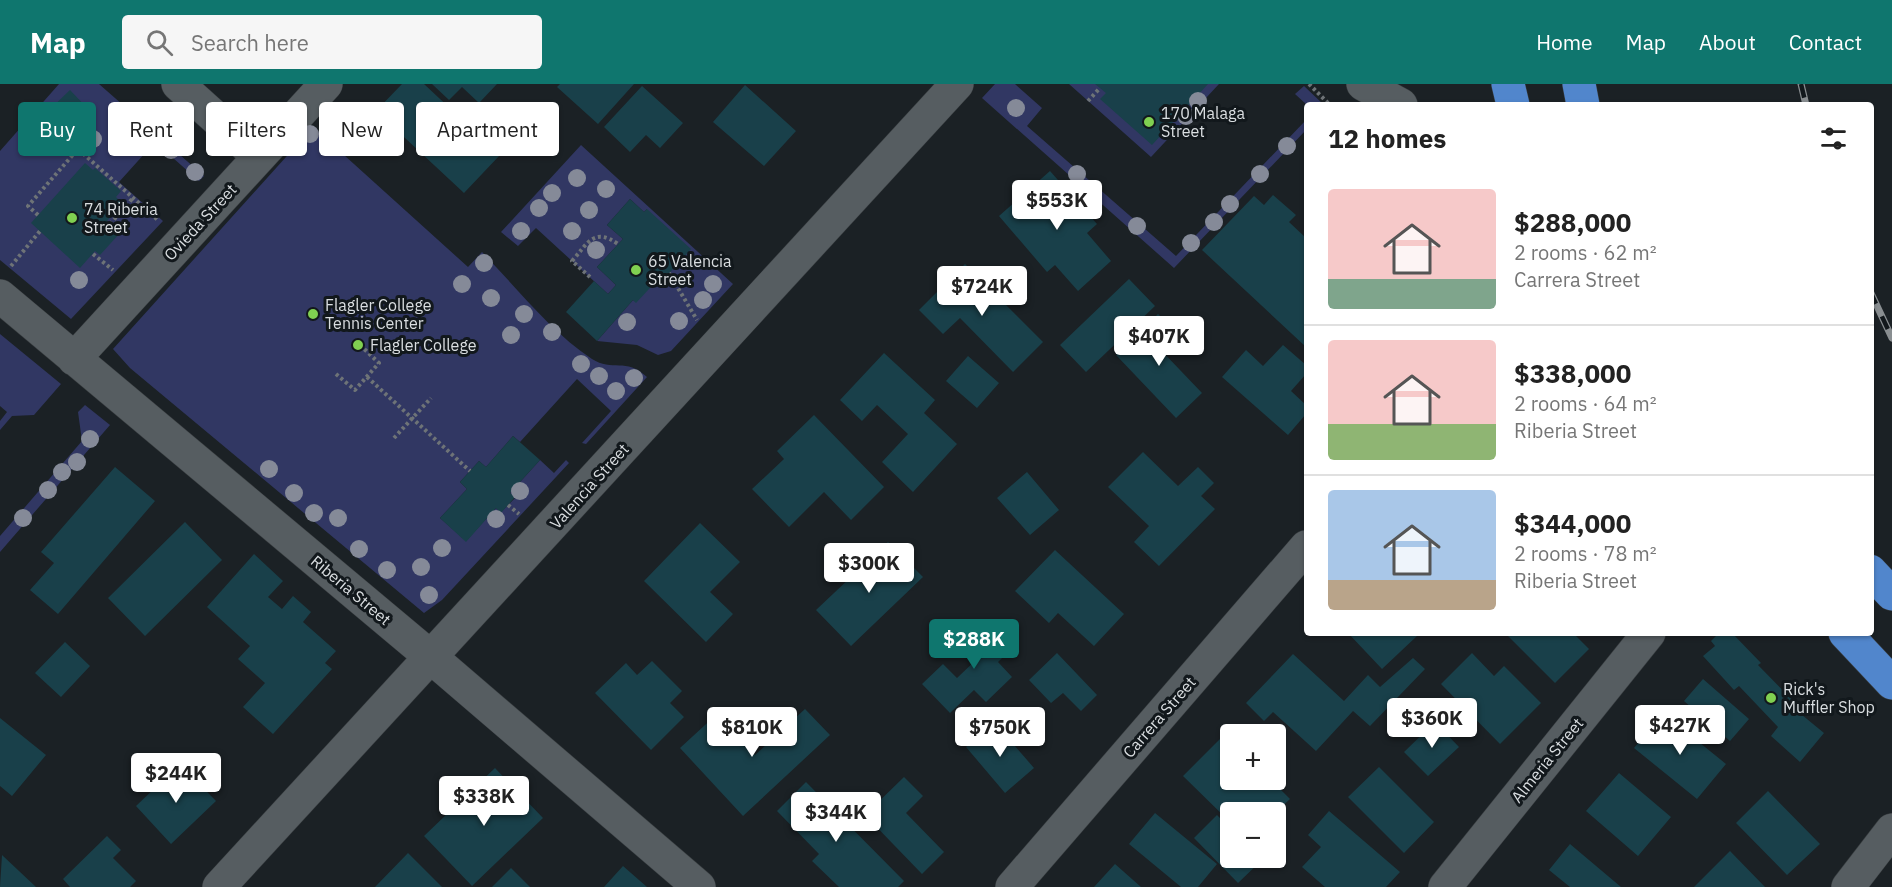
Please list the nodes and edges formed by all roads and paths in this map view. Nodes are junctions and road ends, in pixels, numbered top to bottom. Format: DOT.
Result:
graph roads {
  1 [pos="178,84"];
  2 [pos="326,84"];
  3 [pos="957,84"];
  4 [pos="1308,84"];
  5 [pos="1363,84"];
  6 [pos="1508,84"];
  7 [pos="1578,84"];
  8 [pos="1100,88"];
  9 [pos="1088,101"];
  10 [pos="1327,102"];
  11 [pos="1396,102"];
  12 [pos="1512,102"];
  13 [pos="1582,102"];
  14 [pos="259,157"];
  15 [pos="134,198"];
  16 [pos="38,215"];
  17 [pos="110,224"];
  18 [pos="164,225"];
  19 [pos="40,231"];
  20 [pos="618,244"];
  21 [pos="93,254"];
  22 [pos="669,273"];
  23 [pos="118,275"];
  24 [pos="590,277"];
  25 [pos="3,284"];
  26 [pos="701,325"];
  27 [pos="361,346"];
  28 [pos="74,359"];
  29 [pos="336,374"];
  30 [pos="367,377"];
  31 [pos="431,398"];
  32 [pos="412,418"];
  33 [pos="394,438"];
  34 [pos="470,471"];
  35 [pos="508,505"];
  36 [pos="523,518"];
  37 [pos="1304,549"];
  38 [pos="1874,576"];
  39 [pos="1892,594"];
  40 [pos="1647,636"];
  41 [pos="1848,636"];
  42 [pos="432,658"];
  43 [pos="1892,683"];
  44 [pos="1892,830"];
  45 [pos="219,887"];
  46 [pos="699,887"];
  47 [pos="1012,887"];
  48 [pos="1445,887"];
  49 [pos="1848,887"];
  1 -- 14 [label="street"];
  2 -- 14 [label="street, Ovieda Street"];
  3 -- 42 [label="street, Valencia Street"];
  4 -- 10 [label="path"];
  5 -- 11 [label="street"];
  6 -- 12 [label="highway"];
  7 -- 13 [label="highway"];
  8 -- 9 [label="path"];
  14 -- 28 [label="street, Ovieda Street"];
  15 -- 16 [label="path"];
  15 -- 17 [label="path"];
  15 -- 18 [label="path"];
  19 -- 25 [label="path"];
  20 -- 24 [label="path"];
  21 -- 23 [label="path"];
  22 -- 26 [label="path"];
  25 -- 28 [label="street, Riberia Street"];
  27 -- 30 [label="path"];
  28 -- 42 [label="street, Riberia Street"];
  29 -- 30 [label="path"];
  30 -- 32 [label="path"];
  31 -- 32 [label="path"];
  32 -- 33 [label="path"];
  32 -- 34 [label="path"];
  35 -- 36 [label="path"];
  37 -- 47 [label="street, Carrera Street"];
  38 -- 39 [label="highway"];
  40 -- 48 [label="street, Almeria Street"];
  41 -- 43 [label="highway"];
  42 -- 45 [label="street, Valencia Street"];
  42 -- 46 [label="street, Riberia Street"];
  44 -- 49 [label="street"];
}
